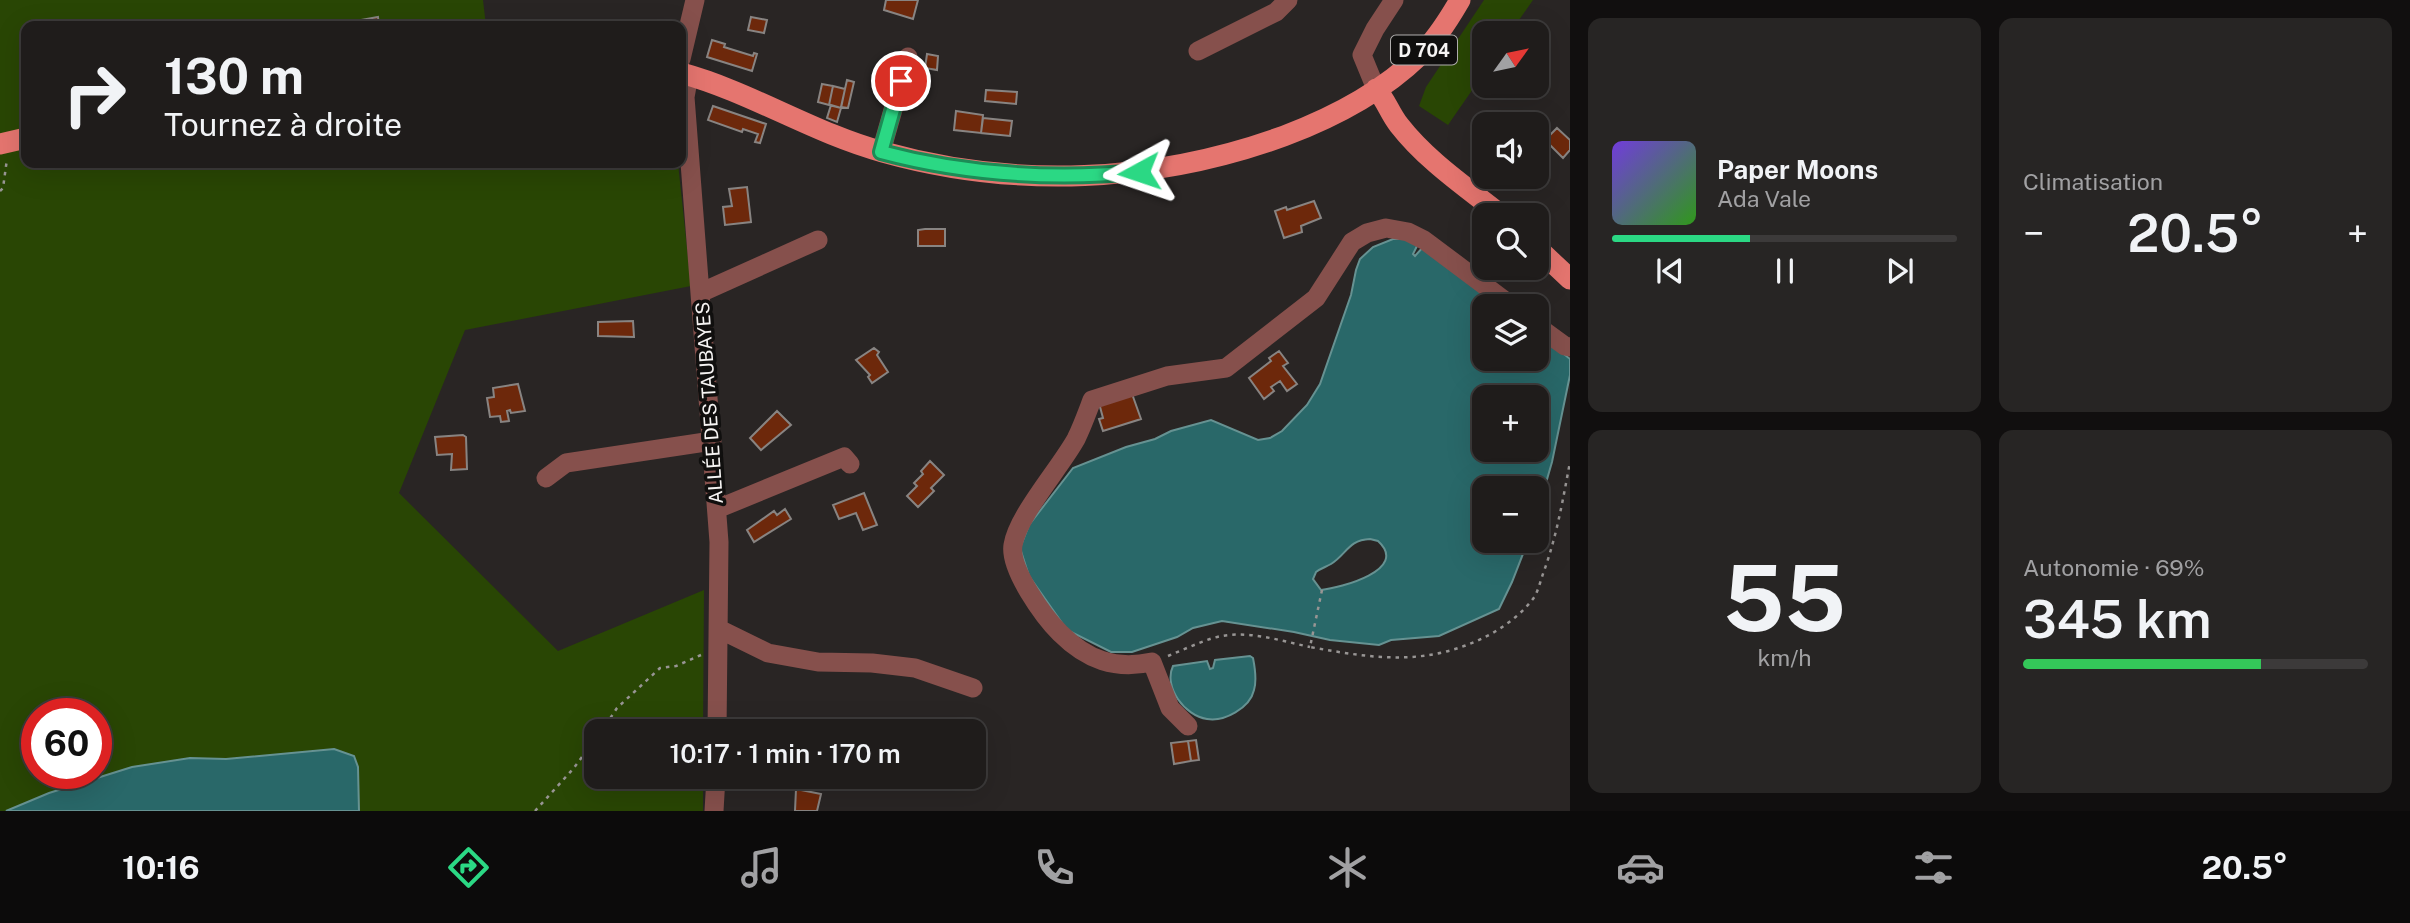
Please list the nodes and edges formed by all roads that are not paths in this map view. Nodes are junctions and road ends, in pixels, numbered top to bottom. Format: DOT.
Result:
graph roads {
  1 [pos="695,0"];
  2 [pos="1288,0"];
  3 [pos="1394,0"];
  4 [pos="1460,0"];
  5 [pos="1198,51"];
  6 [pos="686,56"];
  7 [pos="908,57"];
  8 [pos="686,70"];
  9 [pos="1376,89"];
  10 [pos="686,110"];
  11 [pos="881,152"];
  12 [pos="1486,203"];
  13 [pos="818,240"];
  14 [pos="1549,259"];
  15 [pos="1570,279"];
  16 [pos="700,293"];
  17 [pos="1496,294"];
  18 [pos="1549,334"];
  19 [pos="1570,347"];
  20 [pos="712,441"];
  21 [pos="849,464"];
  22 [pos="546,478"];
  23 [pos="717,509"];
  24 [pos="720,638"];
  25 [pos="973,688"];
  26 [pos="717,719"];
  27 [pos="1188,726"];
  28 [pos="715,789"];
  29 [pos="714,811"];
  1 -- 6 [label="street, ALLÉE DES TAUBAYES"];
  2 -- 5 [label="street"];
  3 -- 9 [label="street"];
  4 -- 9 [label="main road, D 704"];
  7 -- 11 [label="street"];
  8 -- 11 [label="main road, D 704"];
  9 -- 11 [label="main road, D 704"];
  9 -- 12 [label="main road"];
  10 -- 16 [label="street, ALLÉE DES TAUBAYES"];
  13 -- 16 [label="street"];
  14 -- 15 [label="main road"];
  16 -- 20 [label="street, ALLÉE DES TAUBAYES"];
  17 -- 27 [label="street"];
  18 -- 19 [label="street"];
  20 -- 22 [label="street"];
  20 -- 23 [label="street, ALLÉE DES TAUBAYES"];
  21 -- 23 [label="street"];
  23 -- 24 [label="street, ALLÉE DES TAUBAYES"];
  24 -- 25 [label="street"];
  24 -- 26 [label="street, ALLÉE DES TAUBAYES"];
  28 -- 29 [label="street"];
}
